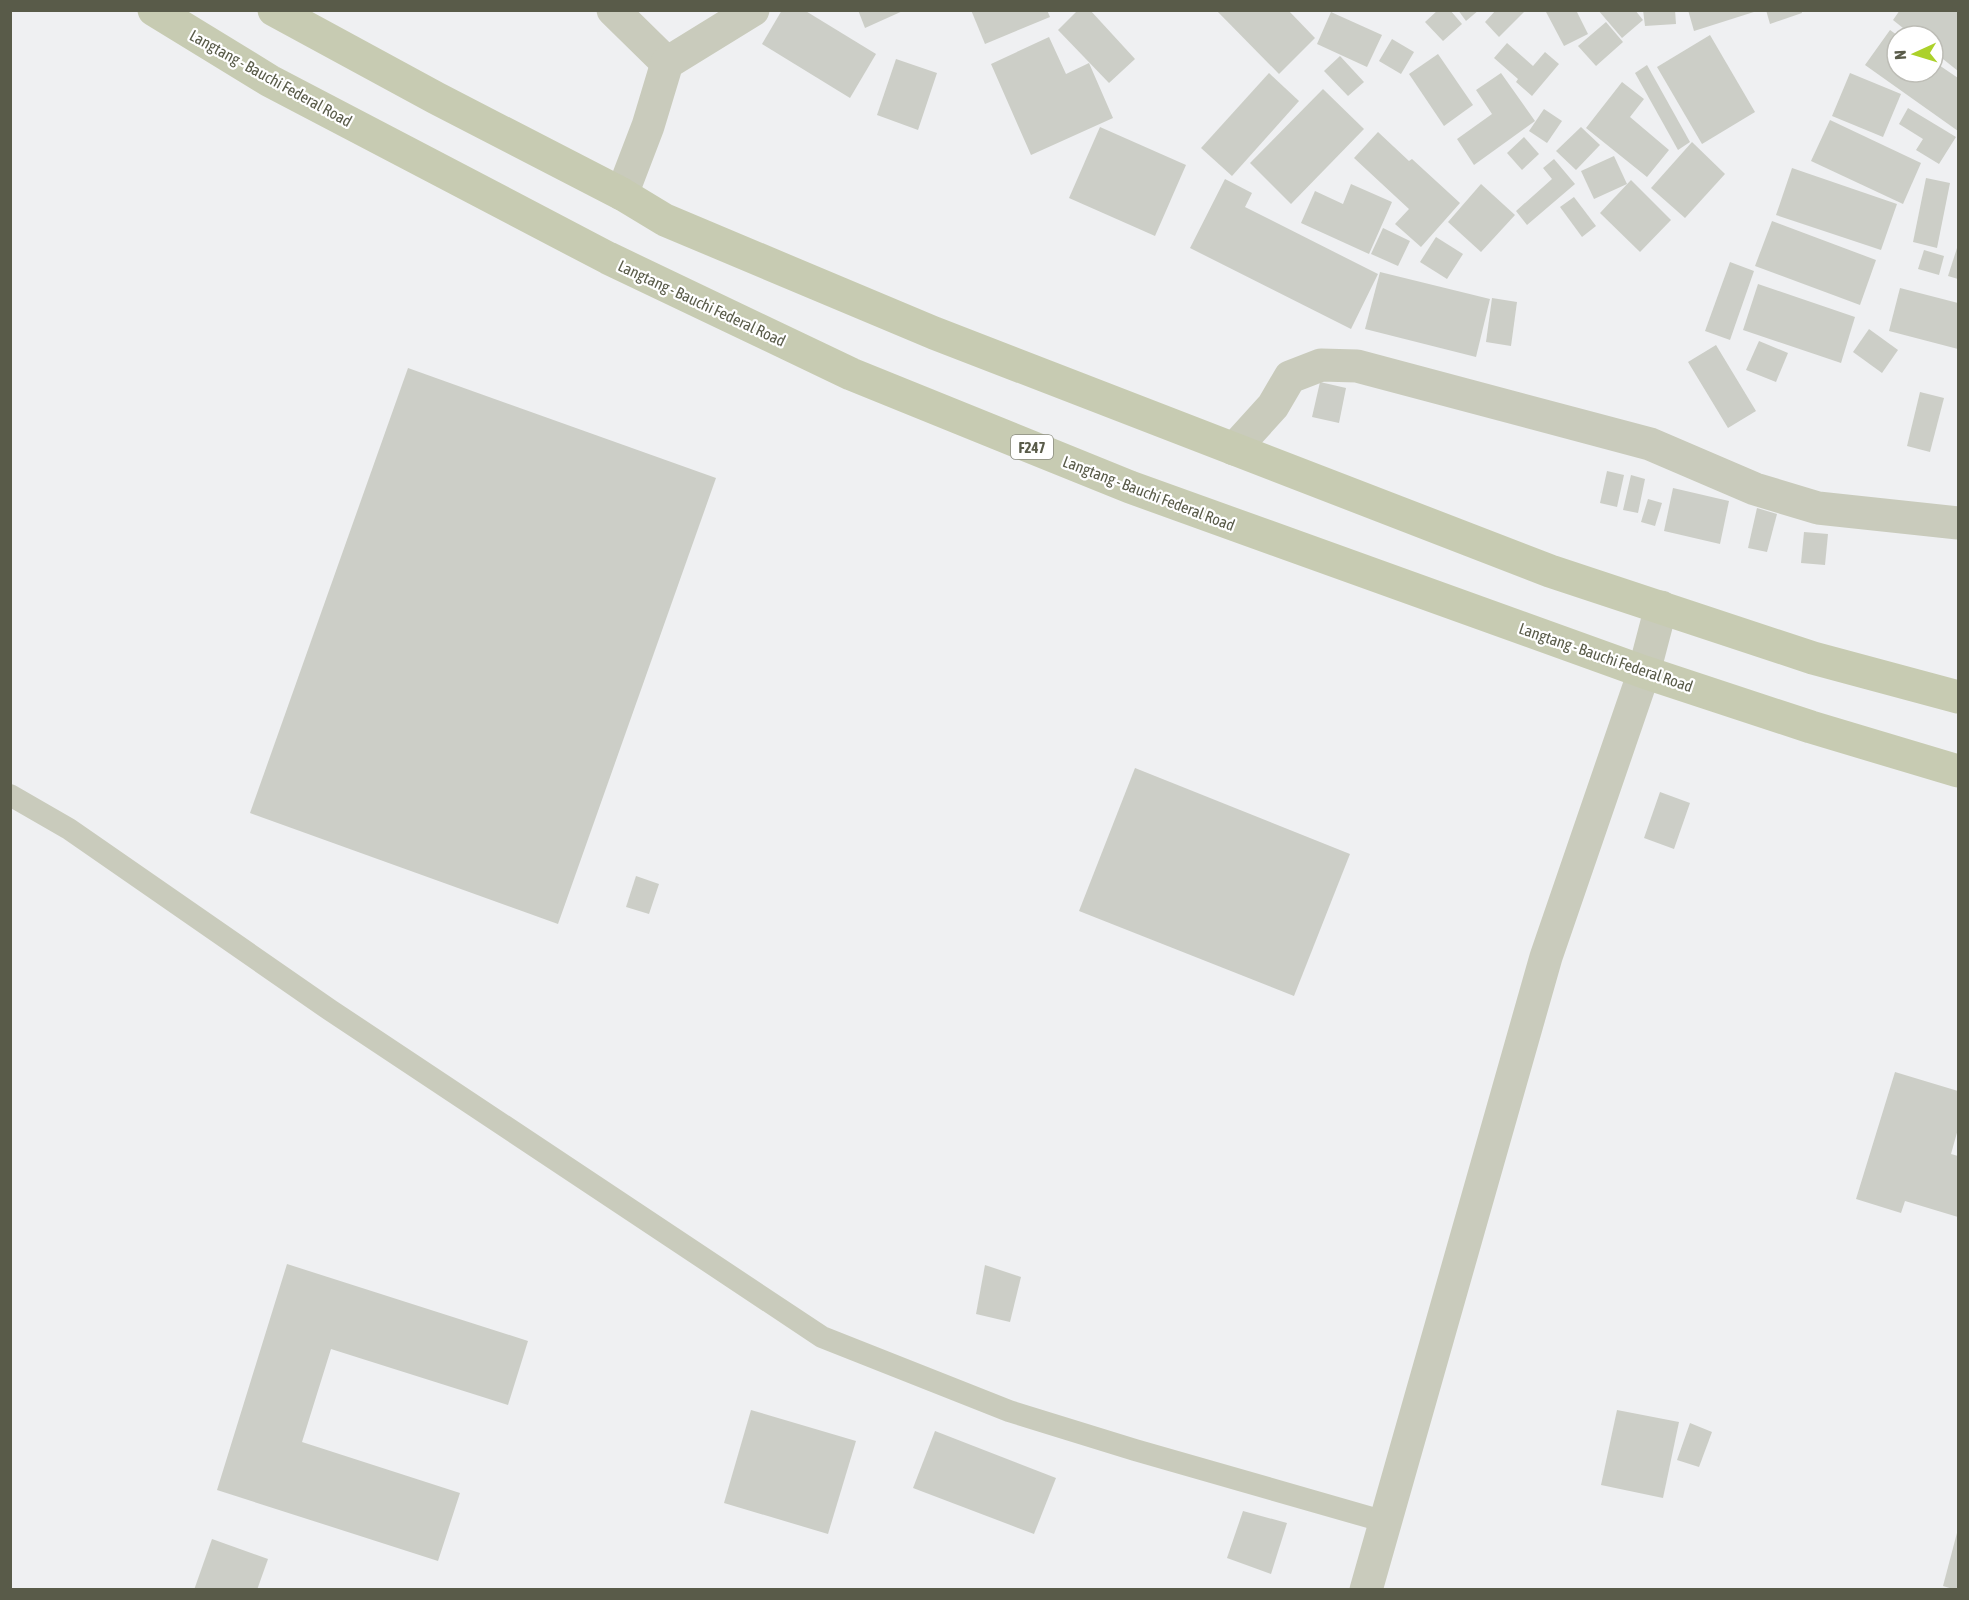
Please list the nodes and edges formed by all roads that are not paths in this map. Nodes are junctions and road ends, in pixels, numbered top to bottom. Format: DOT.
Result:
graph roads {
  1 [pos="154,10"];
  2 [pos="274,10"];
  3 [pos="613,10"];
  4 [pos="753,10"];
  5 [pos="667,63"];
  6 [pos="622,194"];
  7 [pos="1234,449"];
  8 [pos="1959,523"];
  9 [pos="1661,607"];
  10 [pos="1644,672"];
  11 [pos="1959,698"];
  12 [pos="1959,771"];
  13 [pos="10,795"];
  14 [pos="1386,1522"];
  15 [pos="1366,1590"];
  1 -- 10 [label="main road, Langtang - Bauchi Federal Road / F247"];
  2 -- 6 [label="main road"];
  3 -- 5 [label="street"];
  4 -- 5 [label="street"];
  5 -- 6 [label="street"];
  6 -- 7 [label="main road"];
  7 -- 8 [label="street"];
  7 -- 9 [label="main road"];
  9 -- 10 [label="street"];
  9 -- 11 [label="main road"];
  10 -- 12 [label="main road, Langtang - Bauchi Federal Road / F247"];
  10 -- 14 [label="street"];
  13 -- 14 [label="lane"];
  14 -- 15 [label="street"];
}
